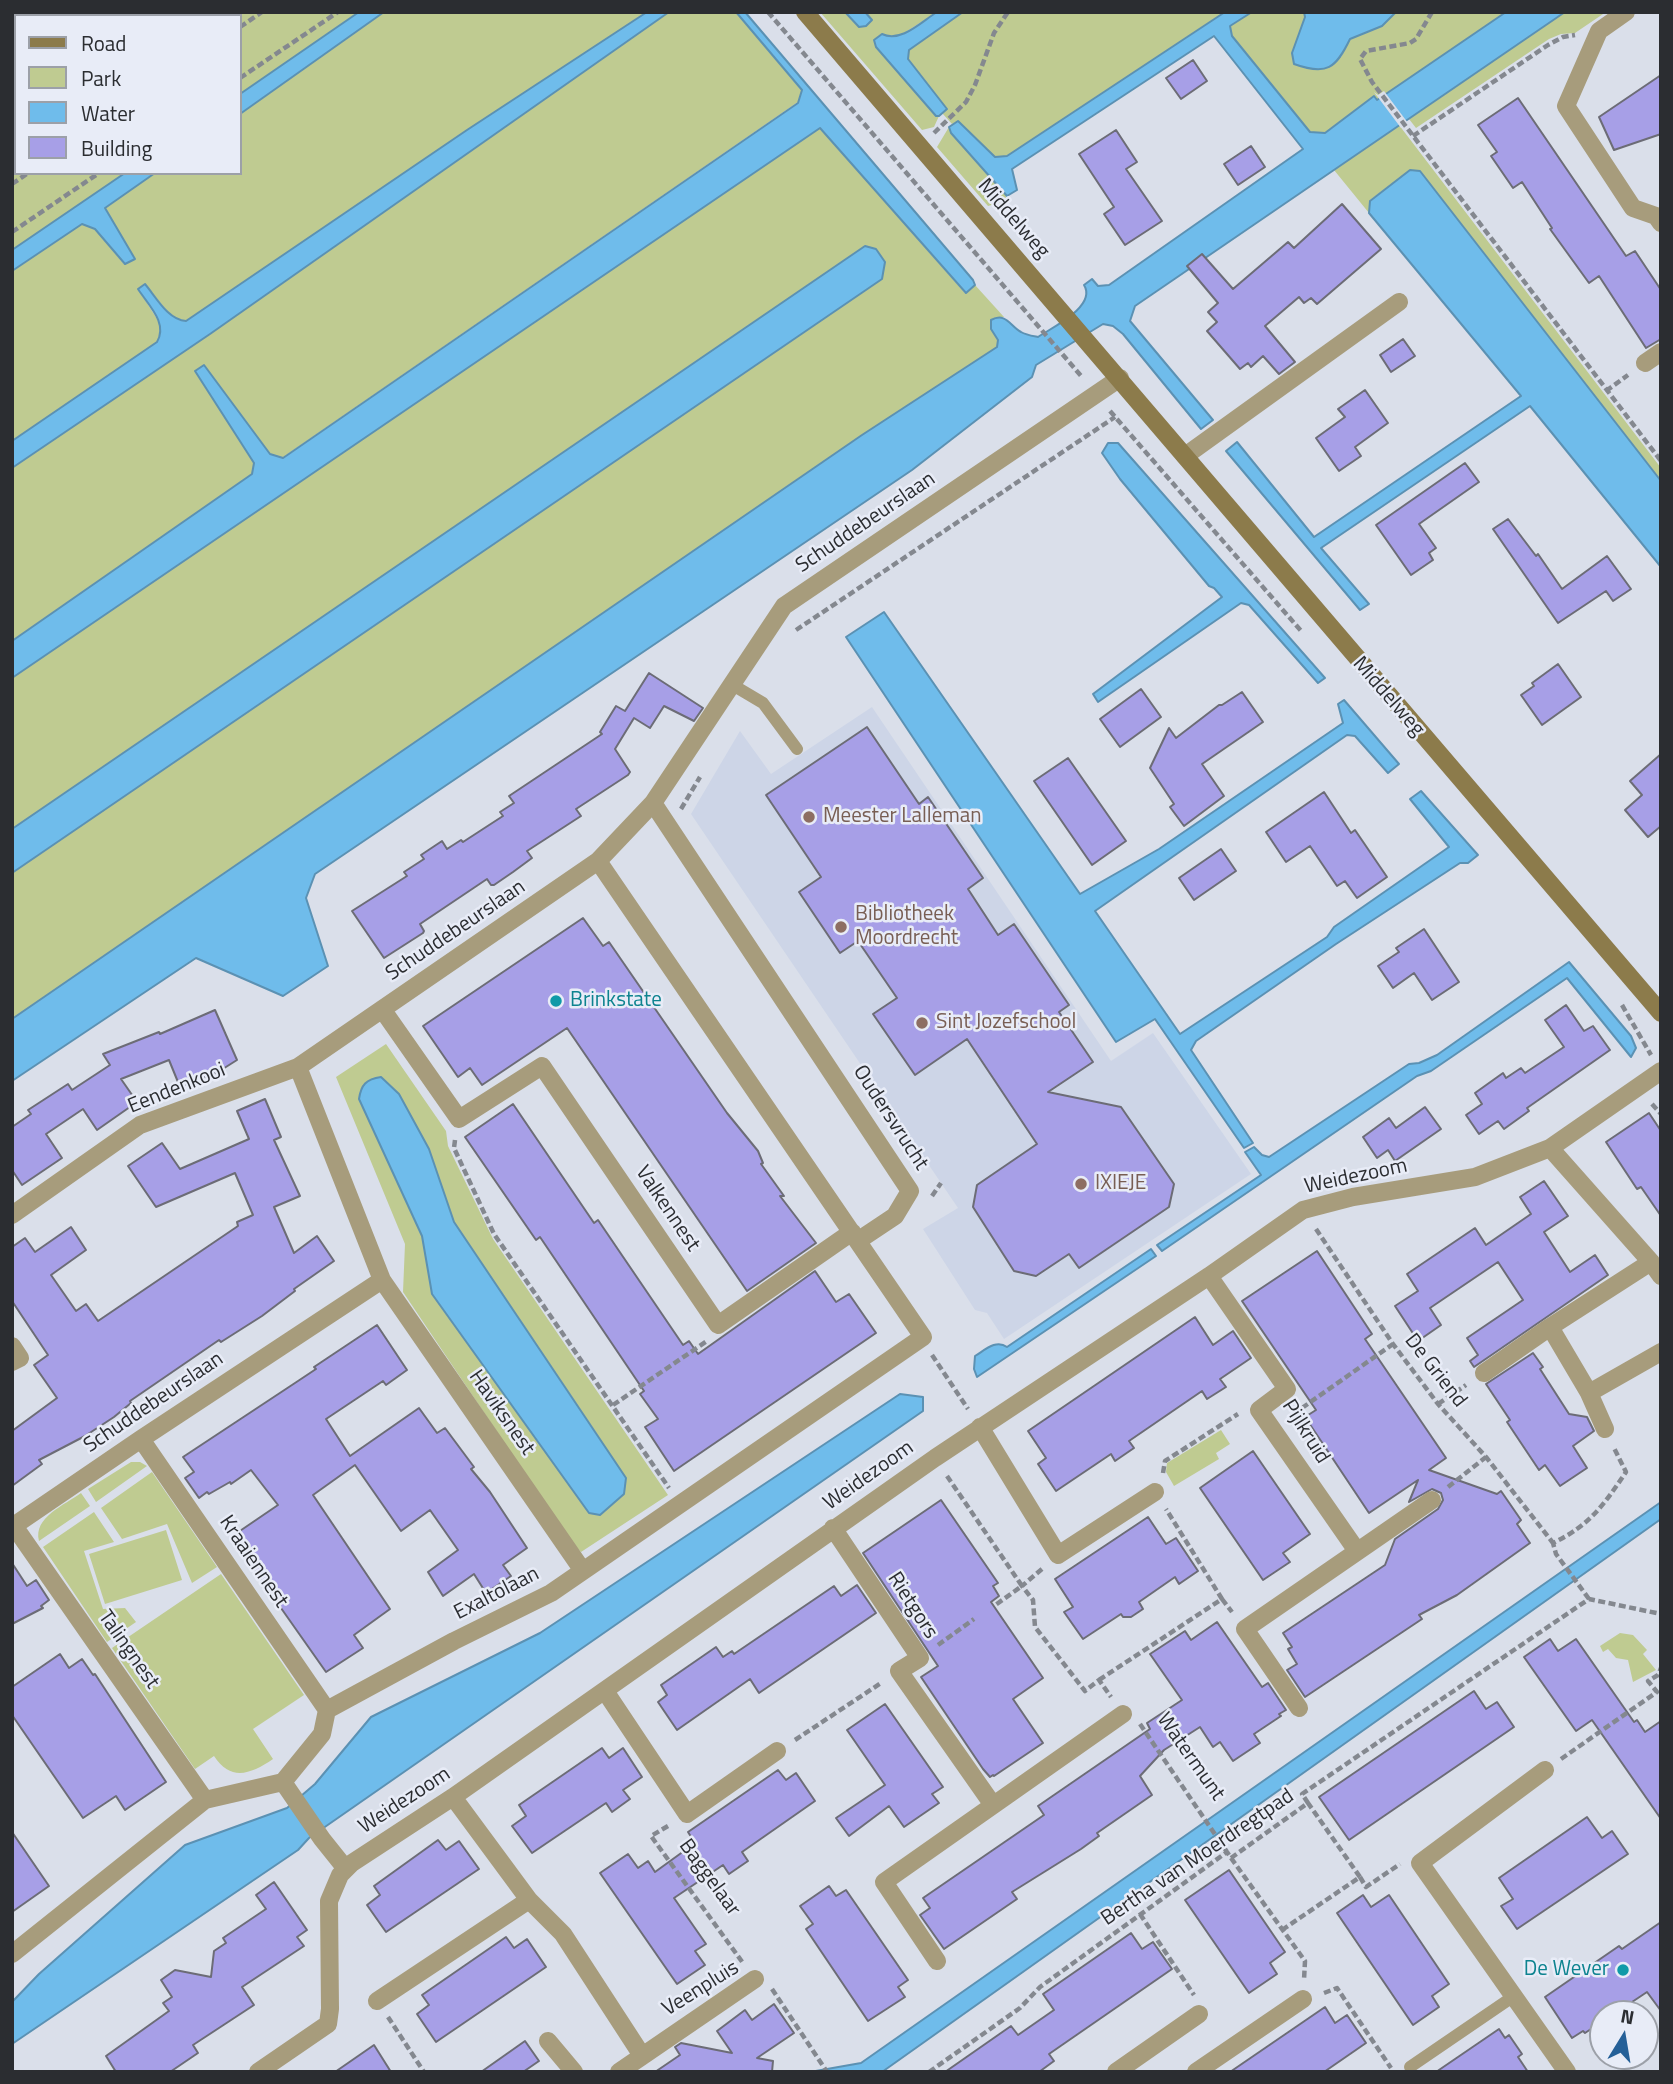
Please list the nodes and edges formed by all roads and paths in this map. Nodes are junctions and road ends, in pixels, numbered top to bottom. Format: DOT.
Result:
graph roads {
  1 [pos="262,12"];
  2 [pos="338,12"];
  3 [pos="768,12"];
  4 [pos="806,12"];
  5 [pos="1008,12"];
  6 [pos="1432,12"];
  7 [pos="1626,12"];
  8 [pos="242,26"];
  9 [pos="1599,31"];
  10 [pos="242,77"];
  11 [pos="1412,135"];
  12 [pos="920,145"];
  13 [pos="96,175"];
  14 [pos="1661,223"];
  15 [pos="12,232"];
  16 [pos="1399,302"];
  17 [pos="1661,352"];
  18 [pos="1645,363"];
  19 [pos="1120,378"];
  20 [pos="1097,395"];
  21 [pos="1115,417"];
  22 [pos="1185,456"];
  23 [pos="1661,461"];
  24 [pos="788,636"];
  25 [pos="1306,636"];
  26 [pos="731,684"];
  27 [pos="797,749"];
  28 [pos="703,772"];
  29 [pos="653,803"];
  30 [pos="669,827"];
  31 [pos="598,862"];
  32 [pos="1615,997"];
  33 [pos="382,1009"];
  34 [pos="1661,1013"];
  35 [pos="298,1067"];
  36 [pos="1660,1071"];
  37 [pos="459,1119"];
  38 [pos="1550,1148"];
  39 [pos="1303,1210"];
  40 [pos="12,1215"];
  41 [pos="855,1236"];
  42 [pos="1656,1269"];
  43 [pos="1209,1276"];
  44 [pos="382,1280"];
  45 [pos="718,1325"];
  46 [pos="1550,1327"];
  47 [pos="921,1339"];
  48 [pos="1393,1344"];
  49 [pos="12,1346"];
  50 [pos="1661,1352"];
  51 [pos="12,1363"];
  52 [pos="1484,1373"];
  53 [pos="1589,1393"];
  54 [pos="1438,1404"];
  55 [pos="613,1405"];
  56 [pos="1259,1410"];
  57 [pos="980,1427"];
  58 [pos="1273,1429"];
  59 [pos="1605,1429"];
  60 [pos="141,1439"];
  61 [pos="1486,1457"];
  62 [pos="935,1458"];
  63 [pos="1155,1492"];
  64 [pos="1432,1500"];
  65 [pos="680,1503"];
  66 [pos="13,1527"];
  67 [pos="833,1528"];
  68 [pos="1553,1543"];
  69 [pos="1357,1551"];
  70 [pos="1058,1555"];
  71 [pos="583,1571"];
  72 [pos="1022,1586"];
  73 [pos="1589,1599"];
  74 [pos="994,1606"];
  75 [pos="1661,1614"];
  76 [pos="974,1619"];
  77 [pos="919,1658"];
  78 [pos="1661,1668"];
  79 [pos="899,1671"];
  80 [pos="1099,1680"];
  81 [pos="605,1691"];
  82 [pos="1299,1708"];
  83 [pos="327,1710"];
  84 [pos="1123,1714"];
  85 [pos="777,1751"];
  86 [pos="1545,1770"];
  87 [pos="287,1789"];
  88 [pos="453,1797"];
  89 [pos="205,1800"];
  90 [pos="1308,1803"];
  91 [pos="993,1805"];
  92 [pos="687,1814"];
  93 [pos="1229,1855"];
  94 [pos="1420,1863"];
  95 [pos="346,1869"];
  96 [pos="1360,1877"];
  97 [pos="529,1900"];
  98 [pos="1140,1914"];
  99 [pos="1282,1930"];
  100 [pos="12,1954"];
  101 [pos="937,1961"];
  102 [pos="755,1979"];
  103 [pos="1514,1996"];
  104 [pos="1303,1999"];
  105 [pos="377,2001"];
  106 [pos="1199,2014"];
  107 [pos="548,2042"];
  108 [pos="641,2054"];
  109 [pos="1410,2067"];
  110 [pos="258,2072"];
  111 [pos="424,2072"];
  112 [pos="574,2072"];
  113 [pos="619,2072"];
  114 [pos="827,2072"];
  115 [pos="929,2072"];
  116 [pos="1116,2072"];
  117 [pos="1196,2072"];
  118 [pos="1393,2072"];
  119 [pos="1567,2072"];
  1 -- 8 [label="path"];
  2 -- 10 [label="path"];
  3 -- 20 [label="path"];
  4 -- 12 [label="street, Middelweg"];
  5 -- 12 [label="path"];
  6 -- 11 [label="path"];
  7 -- 9 [label="street"];
  9 -- 11 [label="path"];
  9 -- 14 [label="street"];
  11 -- 23 [label="path"];
  12 -- 19 [label="street, Middelweg"];
  13 -- 15 [label="path"];
  16 -- 22 [label="street"];
  17 -- 18 [label="street"];
  19 -- 20 [label="street, Schuddebeurslaan"];
  19 -- 22 [label="street, Middelweg"];
  20 -- 21 [label="path"];
  20 -- 26 [label="street, Schuddebeurslaan"];
  21 -- 24 [label="path"];
  21 -- 25 [label="path"];
  22 -- 34 [label="street, Middelweg"];
  26 -- 27 [label="lane"];
  26 -- 29 [label="street, Schuddebeurslaan"];
  28 -- 30 [label="path"];
  29 -- 30 [label="street, Oudersvrucht"];
  29 -- 31 [label="street, Schuddebeurslaan"];
  30 -- 41 [label="street, Oudersvrucht"];
  31 -- 33 [label="street, Schuddebeurslaan"];
  31 -- 41 [label="street"];
  32 -- 36 [label="path"];
  33 -- 35 [label="street, Schuddebeurslaan"];
  33 -- 37 [label="street"];
  35 -- 40 [label="street, Eendenkooi"];
  35 -- 44 [label="street"];
  36 -- 38 [label="street, Weidezoom"];
  37 -- 45 [label="street, Valkennest"];
  37 -- 55 [label="path"];
  38 -- 39 [label="street, Weidezoom"];
  38 -- 42 [label="street"];
  39 -- 43 [label="street, Weidezoom"];
  39 -- 48 [label="path, De Griend"];
  41 -- 45 [label="street"];
  41 -- 47 [label="street"];
  42 -- 46 [label="street"];
  43 -- 56 [label="street, Pijlkruid"];
  43 -- 57 [label="street, Weidezoom"];
  44 -- 60 [label="street, Schuddebeurslaan"];
  44 -- 71 [label="street, Haviksnest"];
  45 -- 55 [label="path"];
  46 -- 52 [label="street"];
  46 -- 53 [label="street"];
  47 -- 57 [label="path"];
  47 -- 65 [label="street, Exaltolaan"];
  48 -- 54 [label="path, De Griend"];
  48 -- 58 [label="path"];
  49 -- 51 [label="street"];
  50 -- 53 [label="street"];
  52 -- 54 [label="path"];
  53 -- 59 [label="street"];
  54 -- 61 [label="path, De Griend"];
  55 -- 65 [label="path"];
  56 -- 58 [label="street, Pijlkruid"];
  56 -- 63 [label="path"];
  57 -- 62 [label="street, Weidezoom"];
  57 -- 70 [label="street"];
  58 -- 69 [label="street, Pijlkruid"];
  59 -- 68 [label="path"];
  60 -- 66 [label="street, Schuddebeurslaan"];
  60 -- 83 [label="street, Kraaiennest"];
  61 -- 64 [label="path"];
  61 -- 68 [label="path, De Griend"];
  62 -- 67 [label="street, Weidezoom"];
  62 -- 72 [label="path"];
  63 -- 70 [label="street"];
  63 -- 80 [label="path"];
  64 -- 69 [label="street"];
  65 -- 71 [label="street, Exaltolaan"];
  66 -- 89 [label="street, Talingnest"];
  67 -- 77 [label="street, Rietgors"];
  67 -- 81 [label="street, Weidezoom"];
  68 -- 73 [label="path"];
  69 -- 82 [label="street"];
  70 -- 72 [label="path"];
  71 -- 83 [label="street, Exaltolaan"];
  72 -- 74 [label="path"];
  72 -- 80 [label="path"];
  73 -- 75 [label="path"];
  73 -- 90 [label="path, Bertha van Moerdregtpad"];
  76 -- 77 [label="path"];
  77 -- 79 [label="street, Rietgors"];
  78 -- 86 [label="path"];
  79 -- 85 [label="path"];
  79 -- 91 [label="street"];
  80 -- 84 [label="path, Watermunt"];
  81 -- 88 [label="street, Weidezoom"];
  81 -- 92 [label="street, Baggelaar"];
  83 -- 87 [label="street"];
  84 -- 91 [label="street"];
  84 -- 93 [label="path, Watermunt"];
  85 -- 92 [label="street, Baggelaar"];
  86 -- 94 [label="street"];
  87 -- 89 [label="street"];
  87 -- 95 [label="street"];
  88 -- 95 [label="street, Weidezoom"];
  88 -- 97 [label="street"];
  89 -- 100 [label="street"];
  90 -- 93 [label="path, Bertha van Moerdregtpad"];
  90 -- 96 [label="path"];
  91 -- 101 [label="street"];
  92 -- 102 [label="path, Baggelaar"];
  93 -- 98 [label="path, Bertha van Moerdregtpad"];
  93 -- 99 [label="path, Watermunt"];
  94 -- 96 [label="path"];
  94 -- 103 [label="street"];
  95 -- 110 [label="street, Weidezoom"];
  96 -- 99 [label="path"];
  97 -- 105 [label="street"];
  97 -- 108 [label="street"];
  98 -- 106 [label="path"];
  98 -- 115 [label="path, Bertha van Moerdregtpad"];
  99 -- 104 [label="path, Watermunt"];
  102 -- 108 [label="street, Veenpluis"];
  102 -- 114 [label="path, Veenpluis"];
  103 -- 109 [label="lane"];
  103 -- 119 [label="street"];
  104 -- 117 [label="street"];
  104 -- 118 [label="path"];
  105 -- 111 [label="path"];
  106 -- 116 [label="street"];
  107 -- 112 [label="street"];
  108 -- 113 [label="street, Veenpluis"];
}
